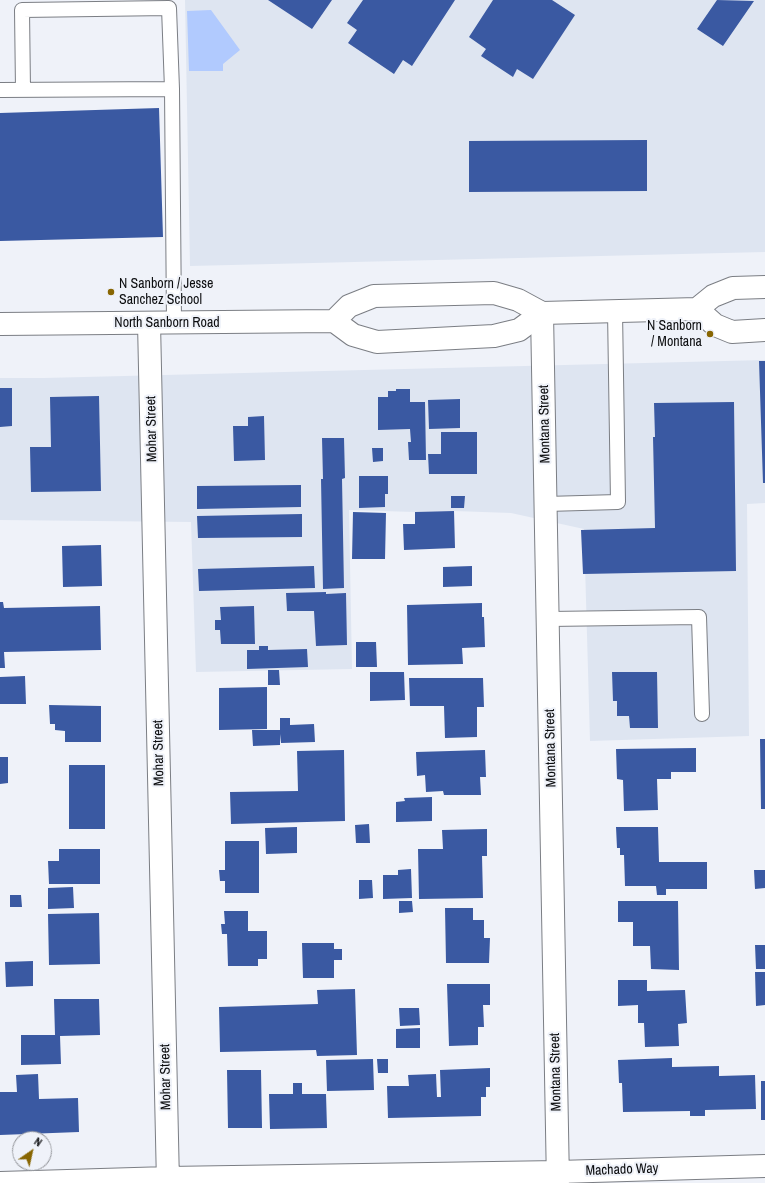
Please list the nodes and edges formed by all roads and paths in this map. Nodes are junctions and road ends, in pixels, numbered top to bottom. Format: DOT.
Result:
graph roads {
  1 [pos="172,89"];
  2 [pos="0,90"];
  3 [pos="23,90"];
  4 [pos="765,287"];
  5 [pos="697,309"];
  6 [pos="615,311"];
  7 [pos="542,313"];
  8 [pos="334,321"];
  9 [pos="149,323"];
  10 [pos="174,323"];
  11 [pos="0,324"];
  12 [pos="765,330"];
  13 [pos="546,504"];
  14 [pos="548,619"];
  15 [pos="702,714"];
  16 [pos="765,1166"];
  17 [pos="558,1177"];
  18 [pos="168,1181"];
  19 [pos="0,1183"];
  1 -- 3 [label="lane"];
  1 -- 3 [label="lane"];
  1 -- 10 [label="lane"];
  2 -- 3 [label="lane"];
  4 -- 5 [label="street"];
  5 -- 6 [label="street"];
  5 -- 12 [label="street"];
  6 -- 7 [label="street"];
  6 -- 13 [label="lane"];
  7 -- 8 [label="street"];
  7 -- 8 [label="street"];
  7 -- 13 [label="street, Montana Street"];
  8 -- 10 [label="street, North Sanborn Road"];
  9 -- 10 [label="street, North Sanborn Road"];
  9 -- 11 [label="street, North Sanborn Road"];
  9 -- 18 [label="street, Mohar Street"];
  13 -- 14 [label="street, Montana Street"];
  14 -- 15 [label="lane"];
  14 -- 17 [label="street, Montana Street"];
  16 -- 17 [label="street, Machado Way"];
  17 -- 18 [label="street, Machado Way"];
  18 -- 19 [label="street, Machado Way"];
}
